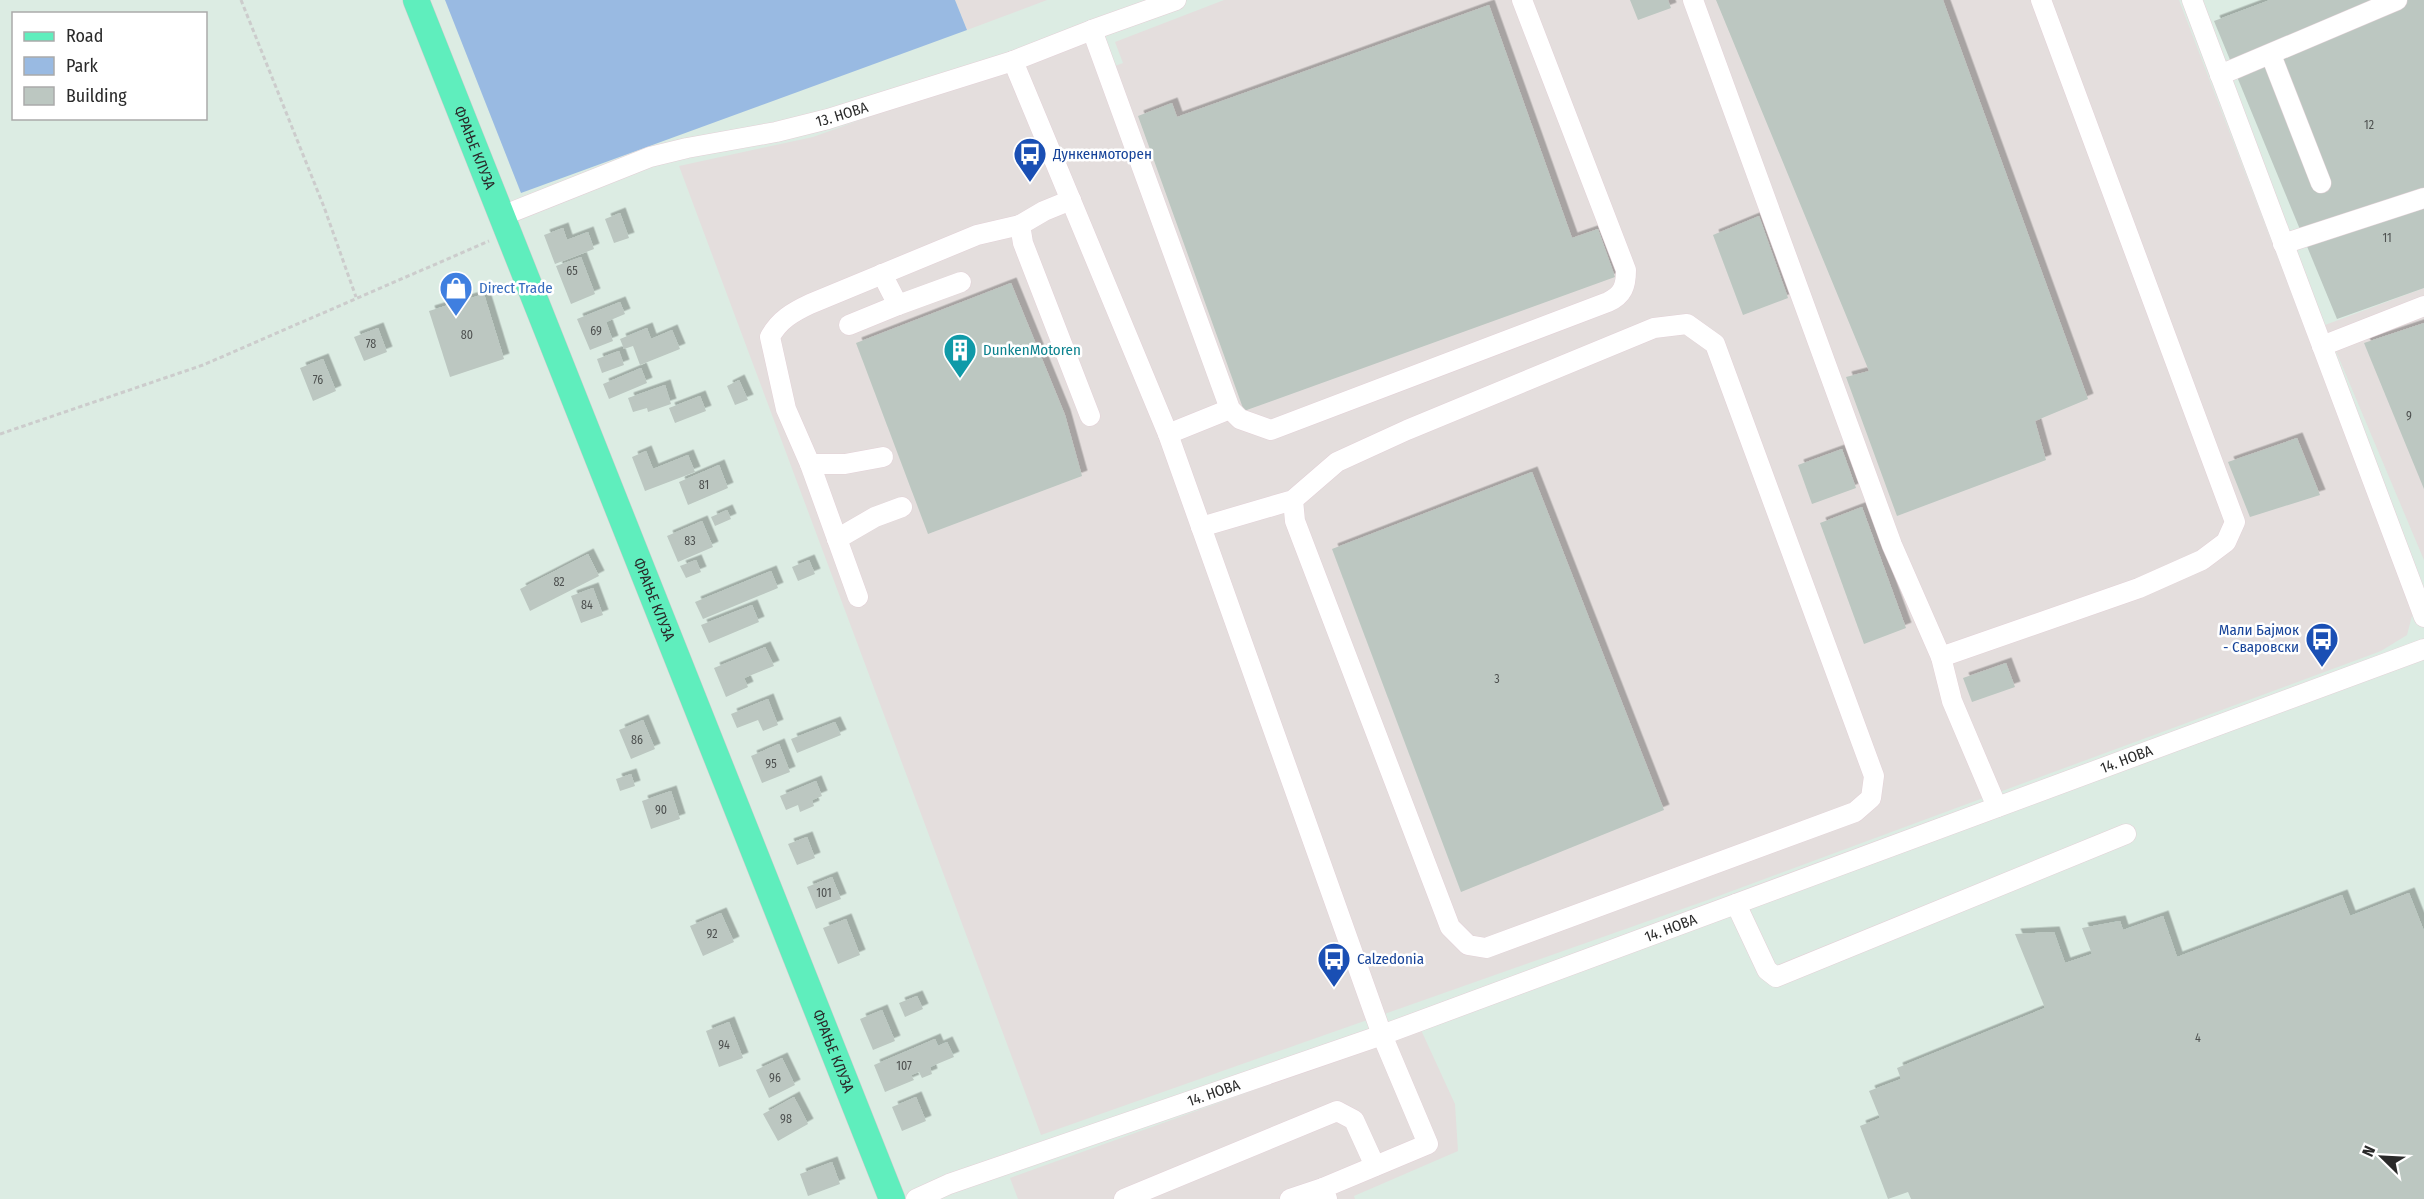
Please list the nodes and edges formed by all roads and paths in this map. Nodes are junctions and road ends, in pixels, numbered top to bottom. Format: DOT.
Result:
graph roads {
  1 [pos="241,0"];
  2 [pos="416,0"];
  3 [pos="1176,0"];
  4 [pos="1522,0"];
  5 [pos="1692,0"];
  6 [pos="2041,0"];
  7 [pos="2192,0"];
  8 [pos="2397,0"];
  9 [pos="1092,30"];
  10 [pos="2271,55"];
  11 [pos="1013,61"];
  12 [pos="2220,75"];
  13 [pos="2321,183"];
  14 [pos="2424,198"];
  15 [pos="1071,200"];
  16 [pos="505,224"];
  17 [pos="1020,225"];
  18 [pos="2283,244"];
  19 [pos="882,274"];
  20 [pos="961,282"];
  21 [pos="356,297"];
  22 [pos="898,305"];
  23 [pos="2424,306"];
  24 [pos="849,325"];
  25 [pos="2322,346"];
  26 [pos="1230,409"];
  27 [pos="1090,416"];
  28 [pos="0,434"];
  29 [pos="1168,434"];
  30 [pos="883,457"];
  31 [pos="810,464"];
  32 [pos="1293,500"];
  33 [pos="903,507"];
  34 [pos="1201,526"];
  35 [pos="837,539"];
  36 [pos="858,597"];
  37 [pos="2424,616"];
  38 [pos="2424,649"];
  39 [pos="1941,657"];
  40 [pos="1997,807"];
  41 [pos="2126,834"];
  42 [pos="1736,904"];
  43 [pos="1383,1035"];
  44 [pos="1375,1166"];
  45 [pos="1325,1193"];
  46 [pos="892,1199"];
  47 [pos="916,1199"];
  48 [pos="1124,1199"];
  49 [pos="1290,1199"];
  1 -- 21 [label="path"];
  2 -- 16 [label="main road, ФРАЊЕ КЛУЗА"];
  3 -- 9 [label="lane, 13. НОВА"];
  4 -- 26 [label="lane"];
  5 -- 39 [label="lane"];
  6 -- 39 [label="lane"];
  7 -- 12 [label="lane"];
  8 -- 10 [label="lane"];
  9 -- 11 [label="lane, 13. НОВА"];
  9 -- 26 [label="lane"];
  10 -- 12 [label="lane"];
  10 -- 13 [label="lane"];
  11 -- 15 [label="lane"];
  11 -- 16 [label="lane, 13. НОВА"];
  12 -- 18 [label="lane"];
  14 -- 18 [label="lane"];
  15 -- 17 [label="lane"];
  15 -- 29 [label="lane"];
  16 -- 21 [label="path"];
  16 -- 46 [label="main road, ФРАЊЕ КЛУЗА"];
  17 -- 19 [label="lane"];
  17 -- 27 [label="lane"];
  18 -- 25 [label="lane"];
  19 -- 22 [label="lane"];
  19 -- 31 [label="lane"];
  20 -- 22 [label="lane"];
  21 -- 28 [label="path"];
  22 -- 24 [label="lane"];
  23 -- 25 [label="lane"];
  25 -- 37 [label="lane"];
  26 -- 29 [label="lane"];
  29 -- 34 [label="lane"];
  30 -- 31 [label="lane"];
  31 -- 35 [label="lane"];
  32 -- 32 [label="lane"];
  32 -- 34 [label="lane"];
  33 -- 35 [label="lane"];
  34 -- 43 [label="lane"];
  35 -- 36 [label="lane"];
  38 -- 40 [label="lane, 14. НОВА"];
  39 -- 40 [label="lane"];
  40 -- 42 [label="lane, 14. НОВА"];
  41 -- 42 [label="lane"];
  42 -- 43 [label="lane, 14. НОВА"];
  43 -- 44 [label="lane"];
  43 -- 47 [label="lane, 14. НОВА"];
  44 -- 45 [label="lane"];
  44 -- 48 [label="lane"];
  45 -- 49 [label="lane"];
}
